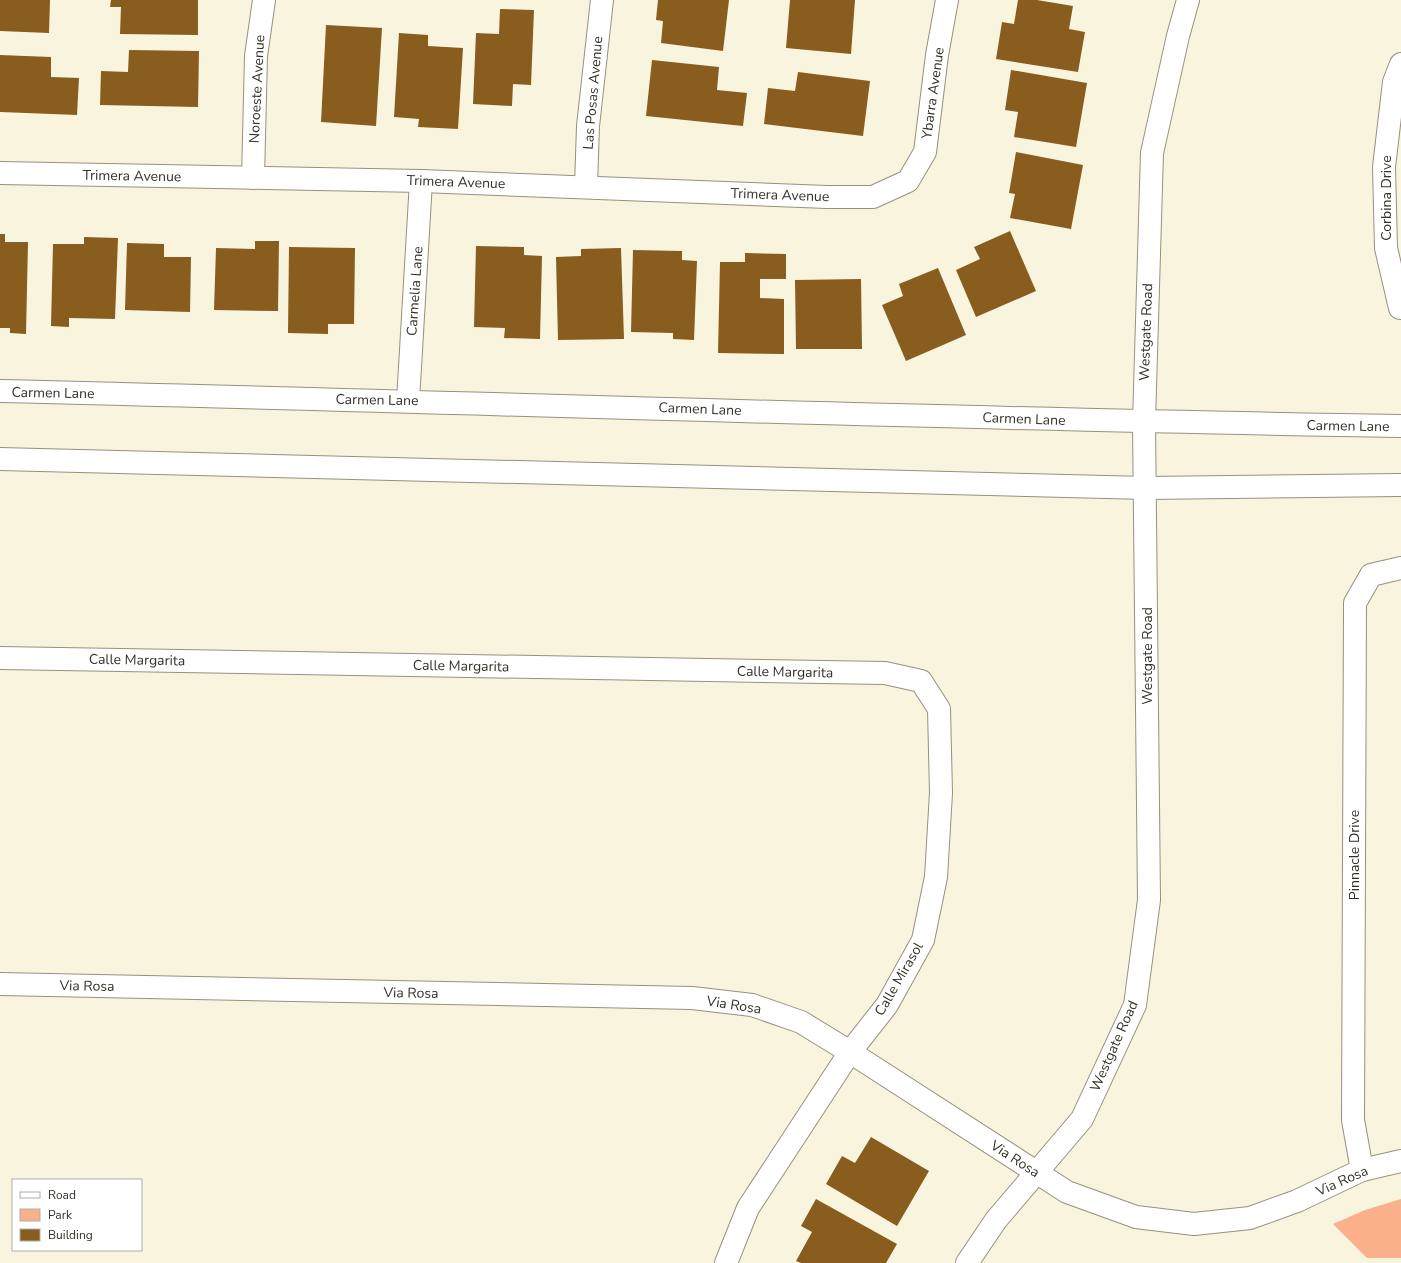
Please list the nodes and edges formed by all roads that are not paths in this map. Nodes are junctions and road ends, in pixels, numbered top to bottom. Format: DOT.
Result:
graph roads {
  1 [pos="264,0"];
  2 [pos="602,0"];
  3 [pos="947,0"];
  4 [pos="1188,0"];
  5 [pos="1401,64"];
  6 [pos="0,173"];
  7 [pos="253,178"];
  8 [pos="421,181"];
  9 [pos="908,181"];
  10 [pos="586,186"];
  11 [pos="1400,308"];
  12 [pos="0,391"];
  13 [pos="408,401"];
  14 [pos="1144,422"];
  15 [pos="1401,426"];
  16 [pos="0,459"];
  17 [pos="1401,485"];
  18 [pos="1146,488"];
  19 [pos="1401,568"];
  20 [pos="0,658"];
  21 [pos="921,681"];
  22 [pos="0,984"];
  23 [pos="850,1052"];
  24 [pos="1401,1161"];
  25 [pos="1362,1170"];
  26 [pos="1037,1174"];
  27 [pos="726,1263"];
  28 [pos="967,1263"];
  1 -- 7 [label="street, Noroeste Avenue"];
  2 -- 10 [label="street, Las Posas Avenue"];
  3 -- 9 [label="street, Ybarra Avenue"];
  4 -- 14 [label="street, Westgate Road"];
  5 -- 11 [label="street, Corbina Drive"];
  6 -- 7 [label="street, Trimera Avenue"];
  7 -- 8 [label="street, Trimera Avenue"];
  8 -- 10 [label="street, Trimera Avenue"];
  8 -- 13 [label="street, Carmelia Lane"];
  9 -- 10 [label="street, Trimera Avenue"];
  12 -- 13 [label="street, Carmen Lane"];
  13 -- 14 [label="street, Carmen Lane"];
  14 -- 15 [label="street, Carmen Lane"];
  14 -- 18 [label="street, Westgate Road"];
  16 -- 18 [label="street"];
  17 -- 18 [label="street"];
  18 -- 26 [label="street, Westgate Road"];
  19 -- 25 [label="street, Pinnacle Drive"];
  20 -- 21 [label="street, Calle Margarita"];
  21 -- 23 [label="street, Calle Mirasol"];
  22 -- 23 [label="street, Via Rosa"];
  23 -- 26 [label="street, Via Rosa"];
  23 -- 27 [label="street, Calle Mirasol"];
  24 -- 25 [label="street, Via Rosa"];
  25 -- 26 [label="street, Via Rosa"];
  26 -- 28 [label="street, Westgate Road"];
}
